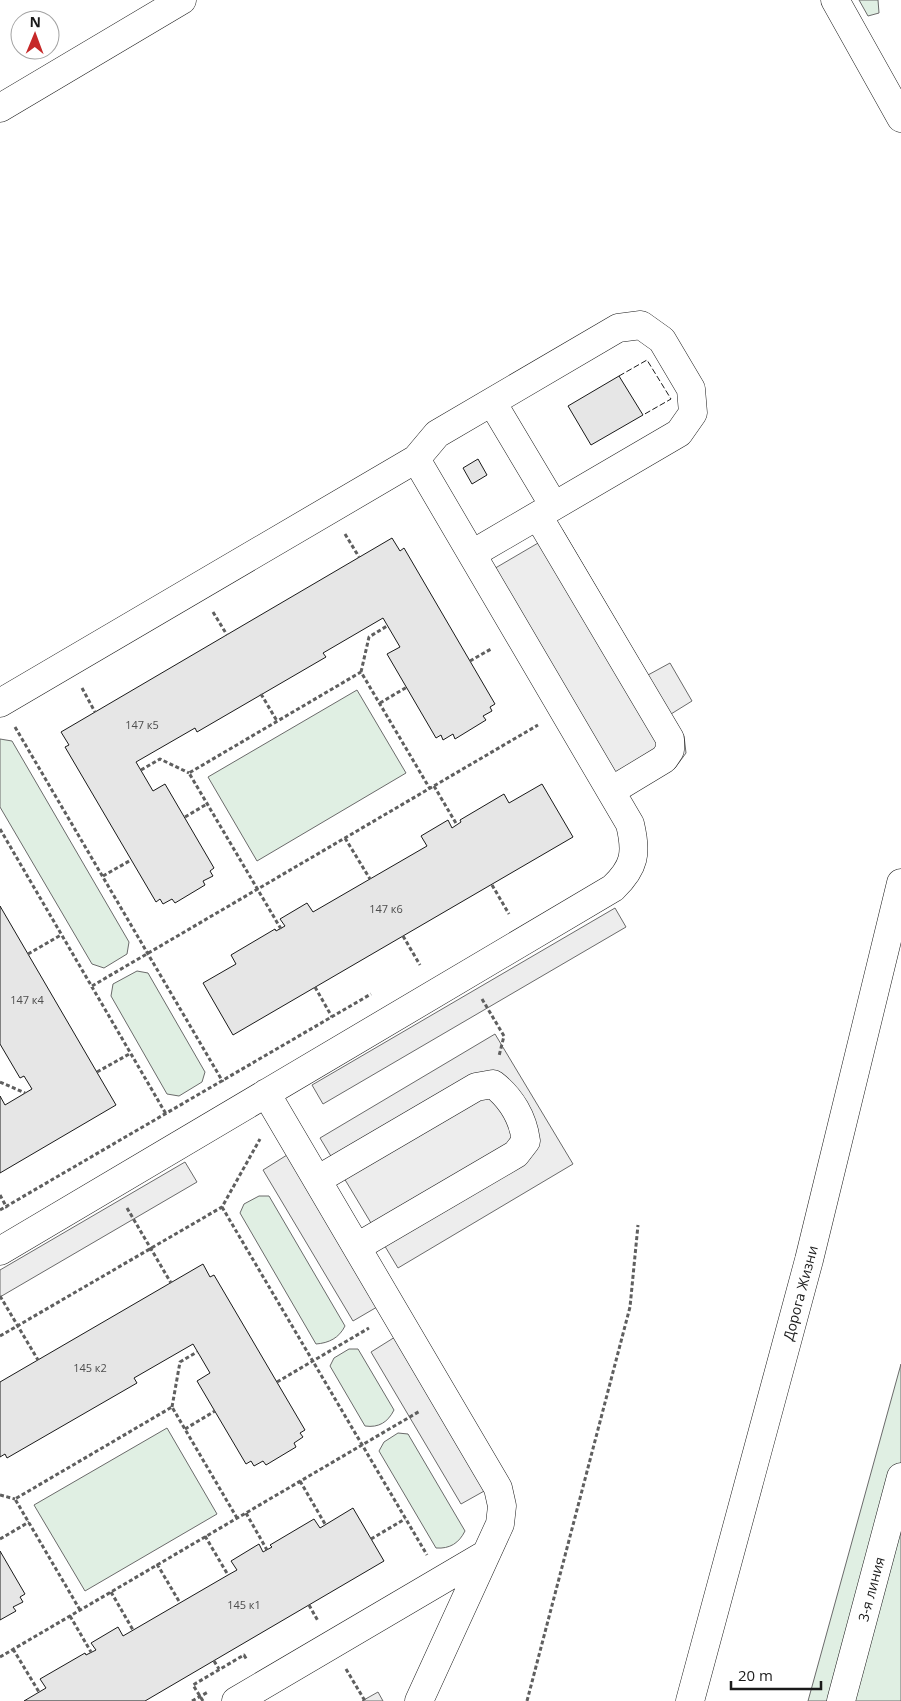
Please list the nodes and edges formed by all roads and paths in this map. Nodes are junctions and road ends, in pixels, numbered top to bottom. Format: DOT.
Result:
graph roads {
  1 [pos="182,0"];
  2 [pos="835,0"];
  3 [pos="0,108"];
  4 [pos="901,118"];
  5 [pos="492,402"];
  6 [pos="416,459"];
  7 [pos="546,511"];
  8 [pos="342,528"];
  9 [pos="472,554"];
  10 [pos="359,557"];
  11 [pos="210,606"];
  12 [pos="388,626"];
  13 [pos="227,635"];
  14 [pos="491,649"];
  15 [pos="470,661"];
  16 [pos="361,672"];
  17 [pos="78,682"];
  18 [pos="407,687"];
  19 [pos="261,694"];
  20 [pos="0,703"];
  21 [pos="380,703"];
  22 [pos="563,710"];
  23 [pos="95,712"];
  24 [pos="277,721"];
  25 [pos="141,770"];
  26 [pos="189,773"];
  27 [pos="434,786"];
  28 [pos="430,789"];
  29 [pos="611,791"];
  30 [pos="207,804"];
  31 [pos="185,817"];
  32 [pos="457,825"];
  33 [pos="0,830"];
  34 [pos="345,838"];
  35 [pos="131,860"];
  36 [pos="103,876"];
  37 [pos="370,879"];
  38 [pos="901,883"];
  39 [pos="492,884"];
  40 [pos="257,889"];
  41 [pos="518,909"];
  42 [pos="509,914"];
  43 [pos="501,919"];
  44 [pos="280,929"];
  45 [pos="62,934"];
  46 [pos="403,936"];
  47 [pos="148,953"];
  48 [pos="28,954"];
  49 [pos="428,961"];
  50 [pos="420,966"];
  51 [pos="412,970"];
  52 [pos="468,974"];
  53 [pos="92,986"];
  54 [pos="315,987"];
  55 [pos="372,994"];
  56 [pos="332,1017"];
  57 [pos="130,1053"];
  58 [pos="97,1072"];
  59 [pos="222,1081"];
  60 [pos="0,1082"];
  61 [pos="493,1084"];
  62 [pos="25,1093"];
  63 [pos="266,1094"];
  64 [pos="239,1110"];
  65 [pos="166,1113"];
  66 [pos="285,1125"];
  67 [pos="258,1141"];
  68 [pos="183,1142"];
  69 [pos="317,1180"];
  70 [pos="113,1184"];
  71 [pos="222,1207"];
  72 [pos="0,1210"];
  73 [pos="638,1225"];
  74 [pos="357,1247"];
  75 [pos="150,1248"];
  76 [pos="0,1251"];
  77 [pos="171,1283"];
  78 [pos="0,1296"];
  79 [pos="395,1313"];
  80 [pos="17,1326"];
  81 [pos="0,1336"];
  82 [pos="198,1352"];
  83 [pos="38,1360"];
  84 [pos="312,1361"];
  85 [pos="277,1382"];
  86 [pos="444,1397"];
  87 [pos="172,1407"];
  88 [pos="215,1411"];
  89 [pos="184,1429"];
  90 [pos="362,1445"];
  91 [pos="901,1477"];
  92 [pos="300,1481"];
  93 [pos="0,1495"];
  94 [pos="15,1499"];
  95 [pos="246,1513"];
  96 [pos="237,1518"];
  97 [pos="405,1519"];
  98 [pos="28,1522"];
  99 [pos="325,1524"];
  100 [pos="205,1536"];
  101 [pos="0,1539"];
  102 [pos="371,1539"];
  103 [pos="267,1550"];
  104 [pos="486,1554"];
  105 [pos="158,1564"];
  106 [pos="228,1575"];
  107 [pos="441,1581"];
  108 [pos="111,1592"];
  109 [pos="180,1603"];
  110 [pos="80,1610"];
  111 [pos="70,1616"];
  112 [pos="133,1630"];
  113 [pos="14,1649"];
  114 [pos="91,1652"];
  115 [pos="0,1656"];
  116 [pos="214,1661"];
  117 [pos="219,1669"];
  118 [pos="39,1692"];
  119 [pos="236,1701"];
  120 [pos="419,1701"];
  121 [pos="527,1701"];
  122 [pos="690,1701"];
  123 [pos="841,1701"];
  1 -- 3 [label="main road"];
  2 -- 4 [label="main road"];
  5 -- 6 [label="main road"];
  5 -- 7 [label="main road"];
  5 -- 7 [label="main road"];
  6 -- 9 [label="main road"];
  6 -- 20 [label="main road"];
  7 -- 9 [label="main road"];
  7 -- 29 [label="main road"];
  8 -- 10 [label="path"];
  9 -- 22 [label="main road"];
  11 -- 13 [label="path"];
  12 -- 16 [label="path"];
  14 -- 15 [label="path"];
  16 -- 21 [label="path"];
  16 -- 24 [label="path"];
  17 -- 23 [label="path"];
  18 -- 21 [label="path"];
  19 -- 24 [label="path"];
  20 -- 36 [label="path"];
  21 -- 28 [label="path"];
  22 -- 27 [label="path"];
  22 -- 29 [label="main road"];
  24 -- 26 [label="path"];
  25 -- 26 [label="path"];
  26 -- 30 [label="path"];
  27 -- 28 [label="path"];
  27 -- 32 [label="path"];
  28 -- 34 [label="path"];
  29 -- 52 [label="main road"];
  30 -- 31 [label="path"];
  30 -- 40 [label="path"];
  33 -- 45 [label="path"];
  34 -- 37 [label="path"];
  34 -- 40 [label="path"];
  35 -- 36 [label="path"];
  36 -- 47 [label="path"];
  38 -- 122 [label="main road, Дорога Жизни"];
  39 -- 42 [label="path"];
  40 -- 44 [label="path"];
  40 -- 47 [label="path"];
  41 -- 42 [label="path"];
  42 -- 43 [label="path"];
  45 -- 48 [label="path"];
  45 -- 53 [label="path"];
  46 -- 50 [label="path"];
  47 -- 53 [label="path"];
  47 -- 59 [label="path"];
  49 -- 50 [label="path"];
  50 -- 51 [label="path"];
  52 -- 61 [label="path"];
  52 -- 63 [label="main road"];
  53 -- 57 [label="path"];
  54 -- 56 [label="path"];
  55 -- 56 [label="path"];
  56 -- 59 [label="path"];
  57 -- 58 [label="path"];
  57 -- 65 [label="path"];
  59 -- 64 [label="path"];
  59 -- 65 [label="path"];
  60 -- 62 [label="path"];
  61 -- 69 [label="main road"];
  61 -- 74 [label="main road"];
  63 -- 64 [label="main road"];
  63 -- 66 [label="main road"];
  64 -- 67 [label="path"];
  64 -- 68 [label="main road"];
  65 -- 68 [label="path"];
  65 -- 72 [label="path"];
  66 -- 67 [label="path"];
  66 -- 69 [label="main road"];
  67 -- 71 [label="path"];
  68 -- 70 [label="main road"];
  69 -- 74 [label="main road"];
  70 -- 75 [label="path"];
  70 -- 76 [label="main road"];
  71 -- 75 [label="path"];
  71 -- 84 [label="path"];
  73 -- 121 [label="path"];
  74 -- 79 [label="main road"];
  75 -- 77 [label="path"];
  75 -- 80 [label="path"];
  78 -- 80 [label="path"];
  79 -- 84 [label="path"];
  79 -- 86 [label="main road"];
  80 -- 81 [label="path"];
  80 -- 83 [label="path"];
  82 -- 87 [label="path"];
  84 -- 85 [label="path"];
  84 -- 90 [label="path"];
  86 -- 90 [label="path"];
  86 -- 104 [label="main road"];
  87 -- 89 [label="path"];
  87 -- 94 [label="path"];
  88 -- 89 [label="path"];
  89 -- 96 [label="path"];
  90 -- 92 [label="path"];
  90 -- 97 [label="path"];
  91 -- 123 [label="main road, 3-я линия"];
  92 -- 95 [label="path"];
  92 -- 99 [label="path"];
  93 -- 94 [label="path"];
  94 -- 98 [label="path"];
  95 -- 96 [label="path"];
  95 -- 103 [label="path"];
  96 -- 100 [label="path"];
  97 -- 102 [label="path"];
  97 -- 107 [label="path"];
  98 -- 101 [label="path"];
  98 -- 110 [label="path"];
  100 -- 105 [label="path"];
  100 -- 106 [label="path"];
  104 -- 107 [label="main road"];
  104 -- 120 [label="main road"];
  105 -- 108 [label="path"];
  105 -- 109 [label="path"];
  107 -- 119 [label="main road"];
  108 -- 110 [label="path"];
  108 -- 112 [label="path"];
  110 -- 111 [label="path"];
  111 -- 113 [label="path"];
  111 -- 114 [label="path"];
  113 -- 115 [label="path"];
  113 -- 118 [label="path"];
  116 -- 117 [label="path"];
}
